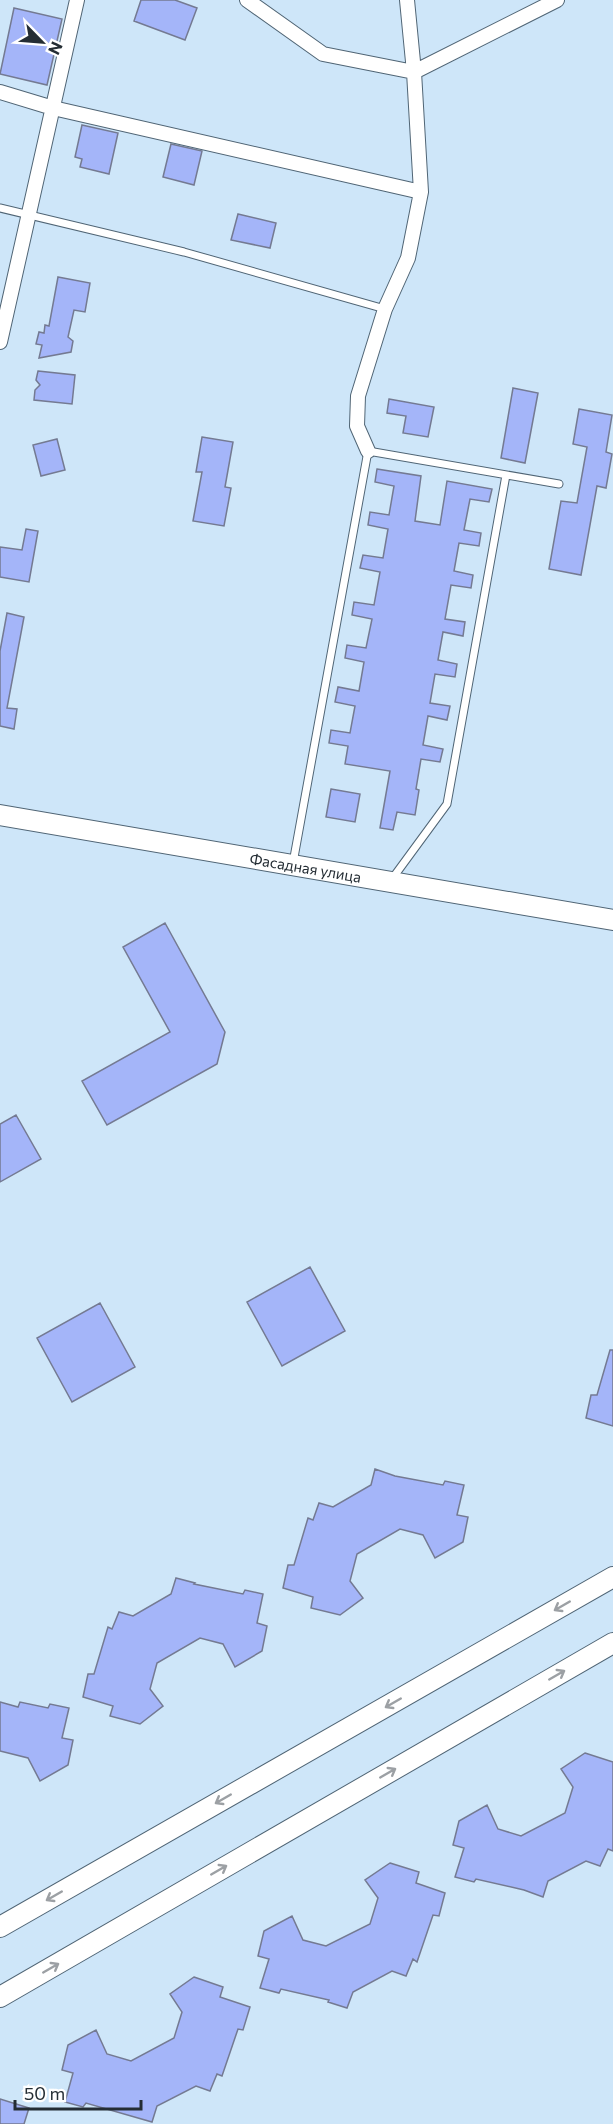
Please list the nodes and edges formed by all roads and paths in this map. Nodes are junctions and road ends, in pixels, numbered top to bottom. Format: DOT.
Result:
graph roads {
  1 [pos="77,0"];
  2 [pos="246,0"];
  3 [pos="407,0"];
  4 [pos="557,0"];
  5 [pos="414,72"];
  6 [pos="0,92"];
  7 [pos="53,108"];
  8 [pos="421,192"];
  9 [pos="0,208"];
  10 [pos="28,215"];
  11 [pos="385,309"];
  12 [pos="0,342"];
  13 [pos="368,451"];
  14 [pos="506,475"];
  15 [pos="559,484"];
  16 [pos="0,815"];
  17 [pos="292,865"];
  18 [pos="390,882"];
  19 [pos="613,920"];
  20 [pos="613,1577"];
  21 [pos="613,1643"];
  22 [pos="0,1927"];
  23 [pos="0,1997"];
  1 -- 7 [label="street"];
  2 -- 5 [label="street"];
  3 -- 5 [label="street"];
  4 -- 5 [label="street"];
  5 -- 8 [label="street"];
  6 -- 7 [label="street"];
  7 -- 8 [label="street"];
  7 -- 10 [label="street"];
  8 -- 11 [label="street"];
  9 -- 10 [label="lane"];
  10 -- 11 [label="lane"];
  10 -- 12 [label="street"];
  11 -- 13 [label="street"];
  13 -- 14 [label="lane"];
  13 -- 17 [label="lane"];
  14 -- 15 [label="lane"];
  14 -- 18 [label="lane"];
  16 -- 17 [label="main road, Фасадная улица"];
  17 -- 18 [label="main road, Фасадная улица"];
  18 -- 19 [label="main road, Фасадная улица"];
  20 -- 22 [label="main road, one-way"];
  23 -- 21 [label="main road, one-way"];
}
